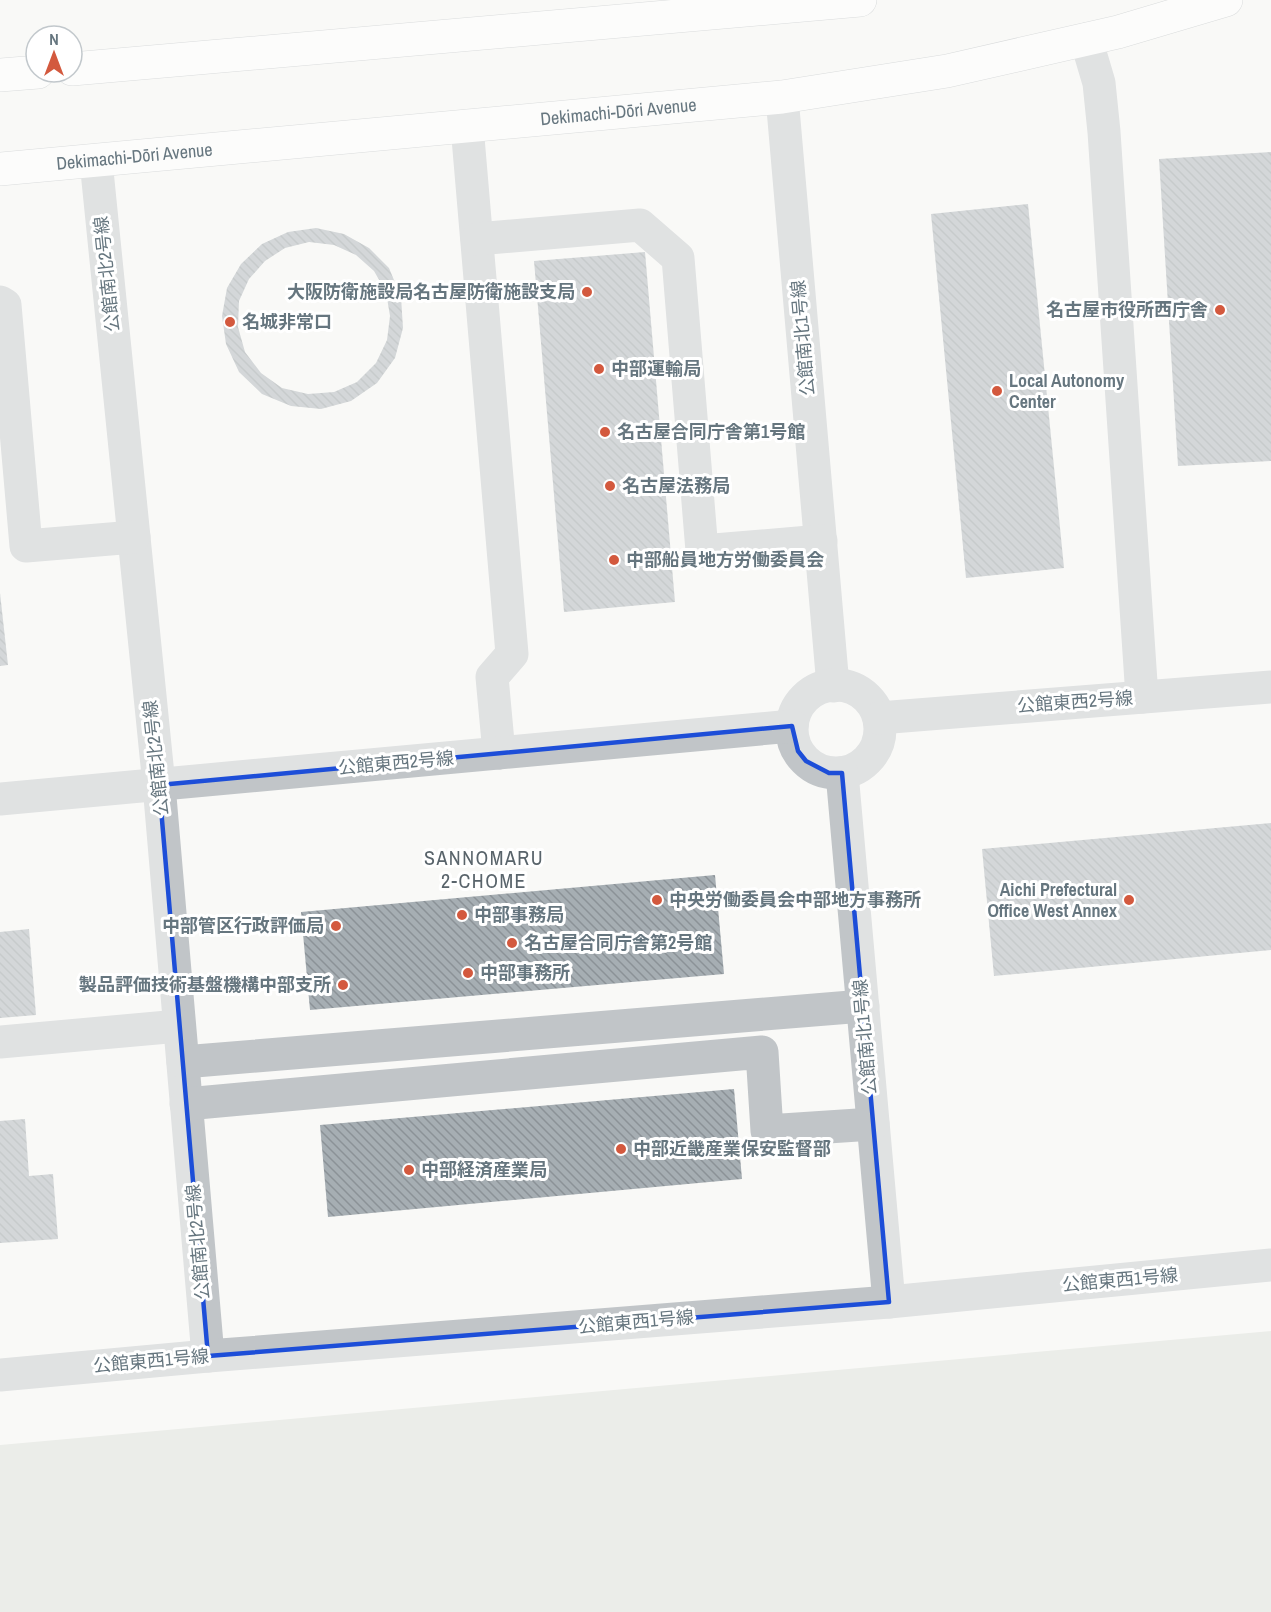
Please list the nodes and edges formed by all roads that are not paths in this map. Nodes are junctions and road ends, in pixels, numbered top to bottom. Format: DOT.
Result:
graph roads {
  1 [pos="860,0"];
  2 [pos="1226,0"];
  3 [pos="1086,39"];
  4 [pos="84,68"];
  5 [pos="24,73"];
  6 [pos="0,75"];
  7 [pos="782,97"];
  8 [pos="467,126"];
  9 [pos="96,161"];
  10 [pos="0,169"];
  11 [pos="477,239"];
  12 [pos="0,302"];
  13 [pos="134,537"];
  14 [pos="821,541"];
  15 [pos="833,686"];
  16 [pos="1271,687"];
  17 [pos="1142,697"];
  18 [pos="879,718"];
  19 [pos="792,726"];
  20 [pos="499,753"];
  21 [pos="842,773"];
  22 [pos="159,785"];
  23 [pos="0,799"];
  24 [pos="863,1006"];
  25 [pos="179,1026"];
  26 [pos="0,1042"];
  27 [pos="183,1062"];
  28 [pos="186,1104"];
  29 [pos="873,1124"];
  30 [pos="1271,1265"];
  31 [pos="889,1302"];
  32 [pos="208,1356"];
  33 [pos="0,1375"];
  1 -- 4 [label="main road"];
  2 -- 3 [label="main road, Dekimachi-Dōri Avenue"];
  3 -- 7 [label="main road, Dekimachi-Dōri Avenue"];
  3 -- 17 [label="street"];
  5 -- 6 [label="main road"];
  7 -- 8 [label="main road, Dekimachi-Dōri Avenue"];
  7 -- 14 [label="street, 公館南北1号線"];
  8 -- 9 [label="main road, Dekimachi-Dōri Avenue"];
  8 -- 11 [label="street"];
  9 -- 10 [label="main road, Dekimachi-Dōri Avenue"];
  9 -- 13 [label="street, 公館南北2号線"];
  11 -- 14 [label="street"];
  11 -- 20 [label="street"];
  12 -- 13 [label="street"];
  13 -- 22 [label="street, 公館南北2号線"];
  14 -- 15 [label="street, 公館南北1号線"];
  15 -- 18 [label="street"];
  15 -- 19 [label="street"];
  16 -- 17 [label="street, 公館東西2号線"];
  17 -- 18 [label="street, 公館東西2号線"];
  18 -- 21 [label="street"];
  19 -- 20 [label="street, 公館東西2号線"];
  19 -- 21 [label="street"];
  20 -- 22 [label="street, 公館東西2号線"];
  21 -- 24 [label="street, 公館南北1号線"];
  22 -- 23 [label="street, 公館東西2号線"];
  22 -- 25 [label="street, 公館南北2号線"];
  24 -- 27 [label="street"];
  24 -- 29 [label="street, 公館南北1号線"];
  25 -- 26 [label="street"];
  25 -- 27 [label="street, 公館南北2号線"];
  27 -- 28 [label="street, 公館南北2号線"];
  28 -- 29 [label="street"];
  28 -- 32 [label="street, 公館南北2号線"];
  29 -- 31 [label="street, 公館南北1号線"];
  30 -- 31 [label="street, 公館東西1号線"];
  31 -- 32 [label="street, 公館東西1号線"];
  32 -- 33 [label="street, 公館東西1号線"];
}
